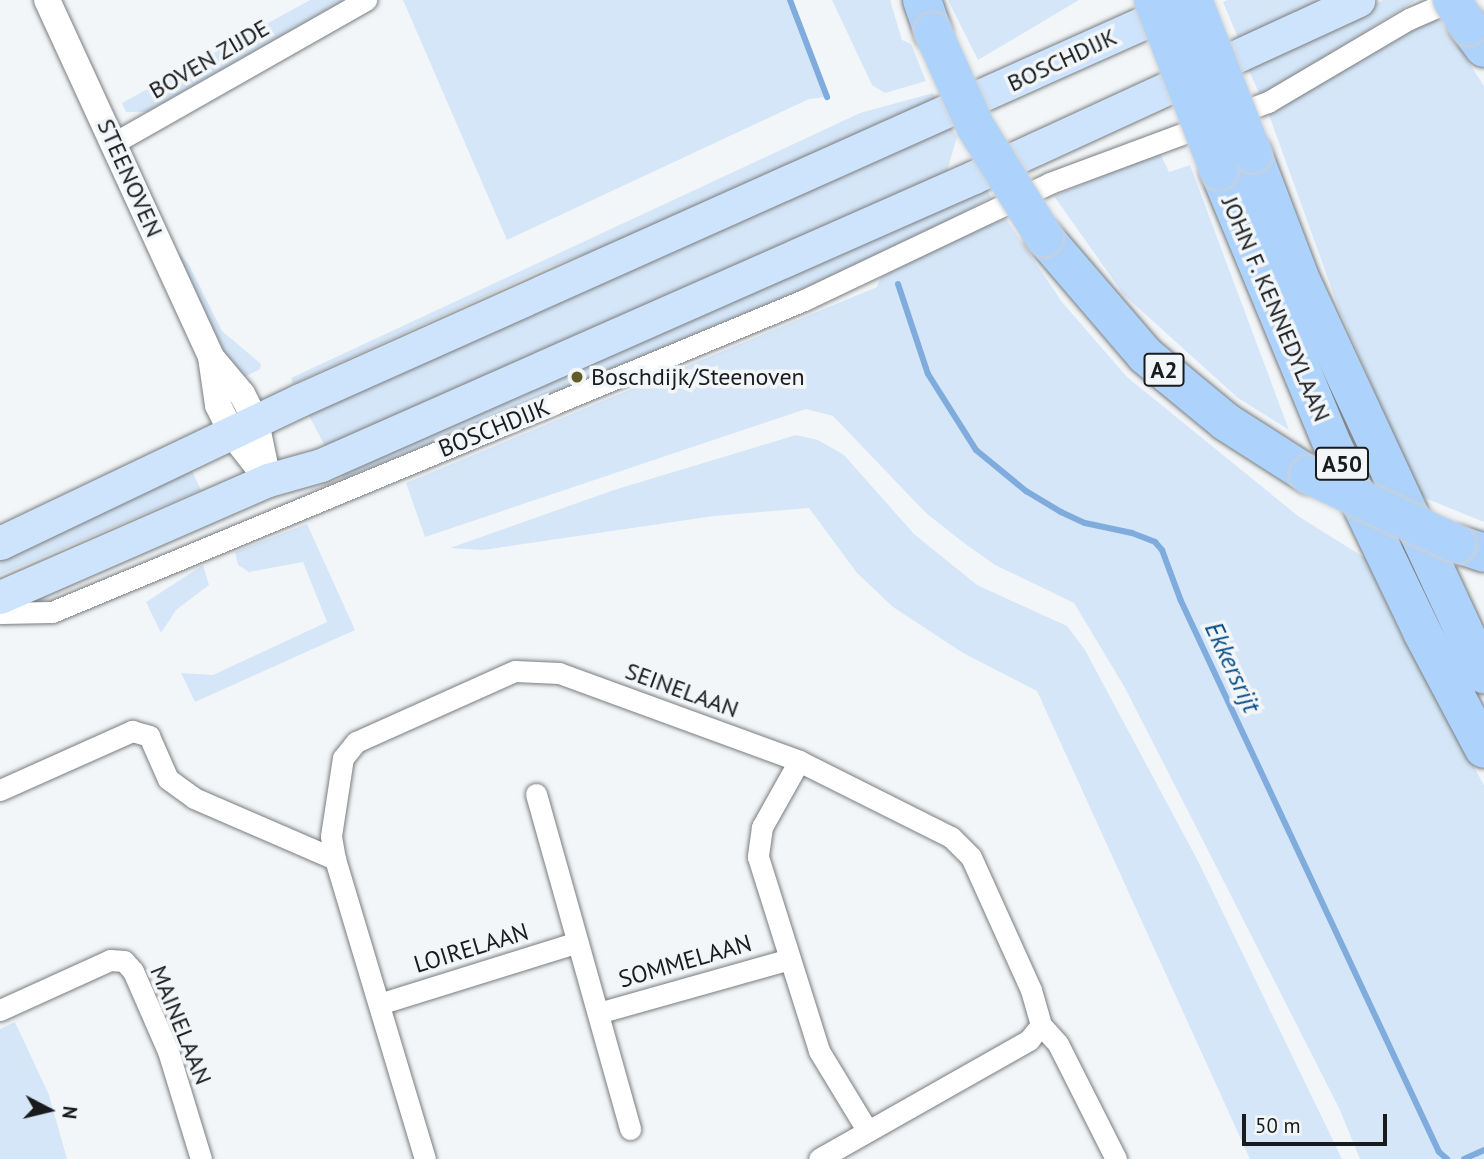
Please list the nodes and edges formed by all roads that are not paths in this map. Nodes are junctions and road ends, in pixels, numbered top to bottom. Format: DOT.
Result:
graph roads {
  1 [pos="47,0"];
  2 [pos="366,0"];
  3 [pos="1153,0"];
  4 [pos="1194,0"];
  5 [pos="1358,0"];
  6 [pos="928,16"];
  7 [pos="1464,19"];
  8 [pos="114,143"];
  9 [pos="1253,154"];
  10 [pos="244,428"];
  11 [pos="268,480"];
  12 [pos="0,543"];
  13 [pos="1471,549"];
  14 [pos="0,597"];
  15 [pos="0,613"];
  16 [pos="1484,674"];
  17 [pos="1484,749"];
  18 [pos="799,761"];
  19 [pos="0,790"];
  20 [pos="536,794"];
  21 [pos="335,859"];
  22 [pos="578,943"];
  23 [pos="787,960"];
  24 [pos="379,1004"];
  25 [pos="0,1010"];
  26 [pos="598,1013"];
  27 [pos="1041,1026"];
  28 [pos="631,1129"];
  29 [pos="867,1130"];
  30 [pos="201,1159"];
  31 [pos="425,1159"];
  32 [pos="819,1159"];
  33 [pos="1116,1159"];
  1 -- 8 [label="street, STEENOVEN"];
  2 -- 8 [label="street, BOVEN ZIJDE"];
  3 -- 17 [label="highway, JOHN F. KENNEDYLAAN / A50, bridge"];
  4 -- 9 [label="highway, BOSCHDIJK / A50, bridge"];
  4 -- 10 [label="main road, BOSCHDIJK"];
  5 -- 11 [label="main road, BOSCHDIJK"];
  6 -- 13 [label="highway, A2, bridge"];
  7 -- 15 [label="street, BOSCHDIJK"];
  8 -- 10 [label="street, STEENOVEN"];
  9 -- 16 [label="highway, JOHN F. KENNEDYLAAN / A50"];
  10 -- 11 [label="street, STEENOVEN"];
  10 -- 12 [label="main road, BOSCHDIJK"];
  11 -- 14 [label="main road, BOSCHDIJK"];
  18 -- 21 [label="street, SEINELAAN"];
  18 -- 23 [label="street, SOMMELAAN"];
  18 -- 27 [label="street, SEINELAAN"];
  19 -- 21 [label="street"];
  20 -- 22 [label="street"];
  21 -- 24 [label="street, SEINELAAN"];
  22 -- 24 [label="street, LOIRELAAN"];
  22 -- 26 [label="street"];
  23 -- 26 [label="street, SOMMELAAN"];
  23 -- 29 [label="street, SOMMELAAN"];
  24 -- 31 [label="street, SEINELAAN"];
  25 -- 30 [label="street, MAINELAAN"];
  26 -- 28 [label="street"];
  27 -- 29 [label="street"];
  27 -- 33 [label="street"];
  29 -- 32 [label="street"];
}
